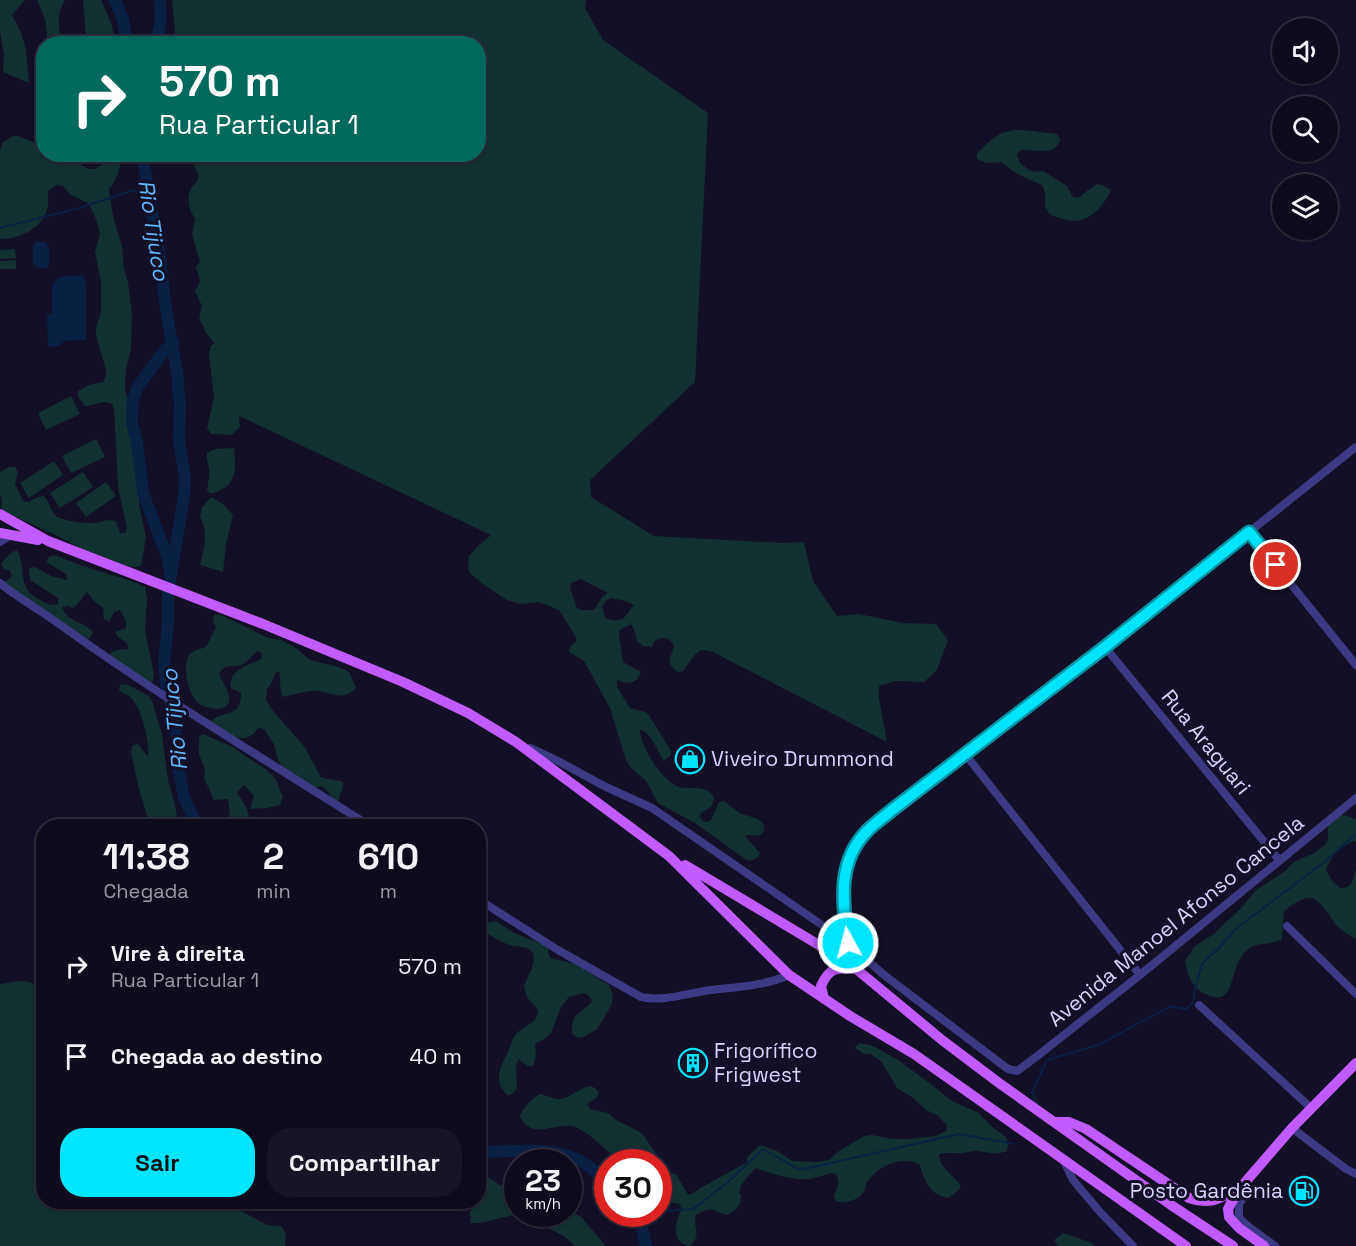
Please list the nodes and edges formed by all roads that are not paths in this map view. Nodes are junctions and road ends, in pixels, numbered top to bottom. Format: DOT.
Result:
graph roads {
  1 [pos="1356,447"];
  2 [pos="0,514"];
  3 [pos="1249,532"];
  4 [pos="5,534"];
  5 [pos="0,542"];
  6 [pos="48,542"];
  7 [pos="0,583"];
  8 [pos="1105,647"];
  9 [pos="1356,665"];
  10 [pos="516,742"];
  11 [pos="965,754"];
  12 [pos="1356,798"];
  13 [pos="359,819"];
  14 [pos="669,856"];
  15 [pos="1279,860"];
  16 [pos="486,904"];
  17 [pos="1287,926"];
  18 [pos="848,943"];
  19 [pos="855,968"];
  20 [pos="789,975"];
  21 [pos="1140,975"];
  22 [pos="1356,994"];
  23 [pos="824,999"];
  24 [pos="1199,1005"];
  25 [pos="1356,1063"];
  26 [pos="1311,1108"];
  27 [pos="1053,1122"];
  28 [pos="1292,1128"];
  29 [pos="1062,1159"];
  30 [pos="1356,1173"];
  31 [pos="1245,1183"];
  32 [pos="1133,1246"];
  33 [pos="1186,1246"];
  34 [pos="1233,1246"];
  35 [pos="1264,1246"];
  36 [pos="1275,1246"];
  1 -- 3 [label="street"];
  2 -- 6 [label="main road"];
  3 -- 8 [label="street"];
  3 -- 9 [label="street"];
  4 -- 5 [label="street"];
  4 -- 6 [label="main road"];
  6 -- 10 [label="main road"];
  7 -- 13 [label="street"];
  8 -- 11 [label="street"];
  8 -- 15 [label="street, Rua Araguari"];
  10 -- 14 [label="main road"];
  10 -- 18 [label="street"];
  11 -- 18 [label="street"];
  11 -- 21 [label="street"];
  12 -- 15 [label="street, Avenida Manoel Afonso Cancela"];
  14 -- 19 [label="main road"];
  14 -- 20 [label="main road"];
  15 -- 21 [label="street, Avenida Manoel Afonso Cancela"];
  16 -- 20 [label="street"];
  17 -- 22 [label="street"];
  18 -- 21 [label="street, Avenida Manoel Afonso Cancela"];
  19 -- 23 [label="main road"];
  19 -- 27 [label="main road"];
  20 -- 23 [label="main road"];
  23 -- 29 [label="main road"];
  24 -- 26 [label="street"];
  25 -- 26 [label="main road"];
  26 -- 28 [label="main road"];
  27 -- 31 [label="main road"];
  27 -- 34 [label="main road"];
  28 -- 30 [label="street"];
  28 -- 31 [label="main road"];
  29 -- 32 [label="street"];
  29 -- 33 [label="main road"];
  31 -- 35 [label="main road"];
  31 -- 36 [label="street"];
}
